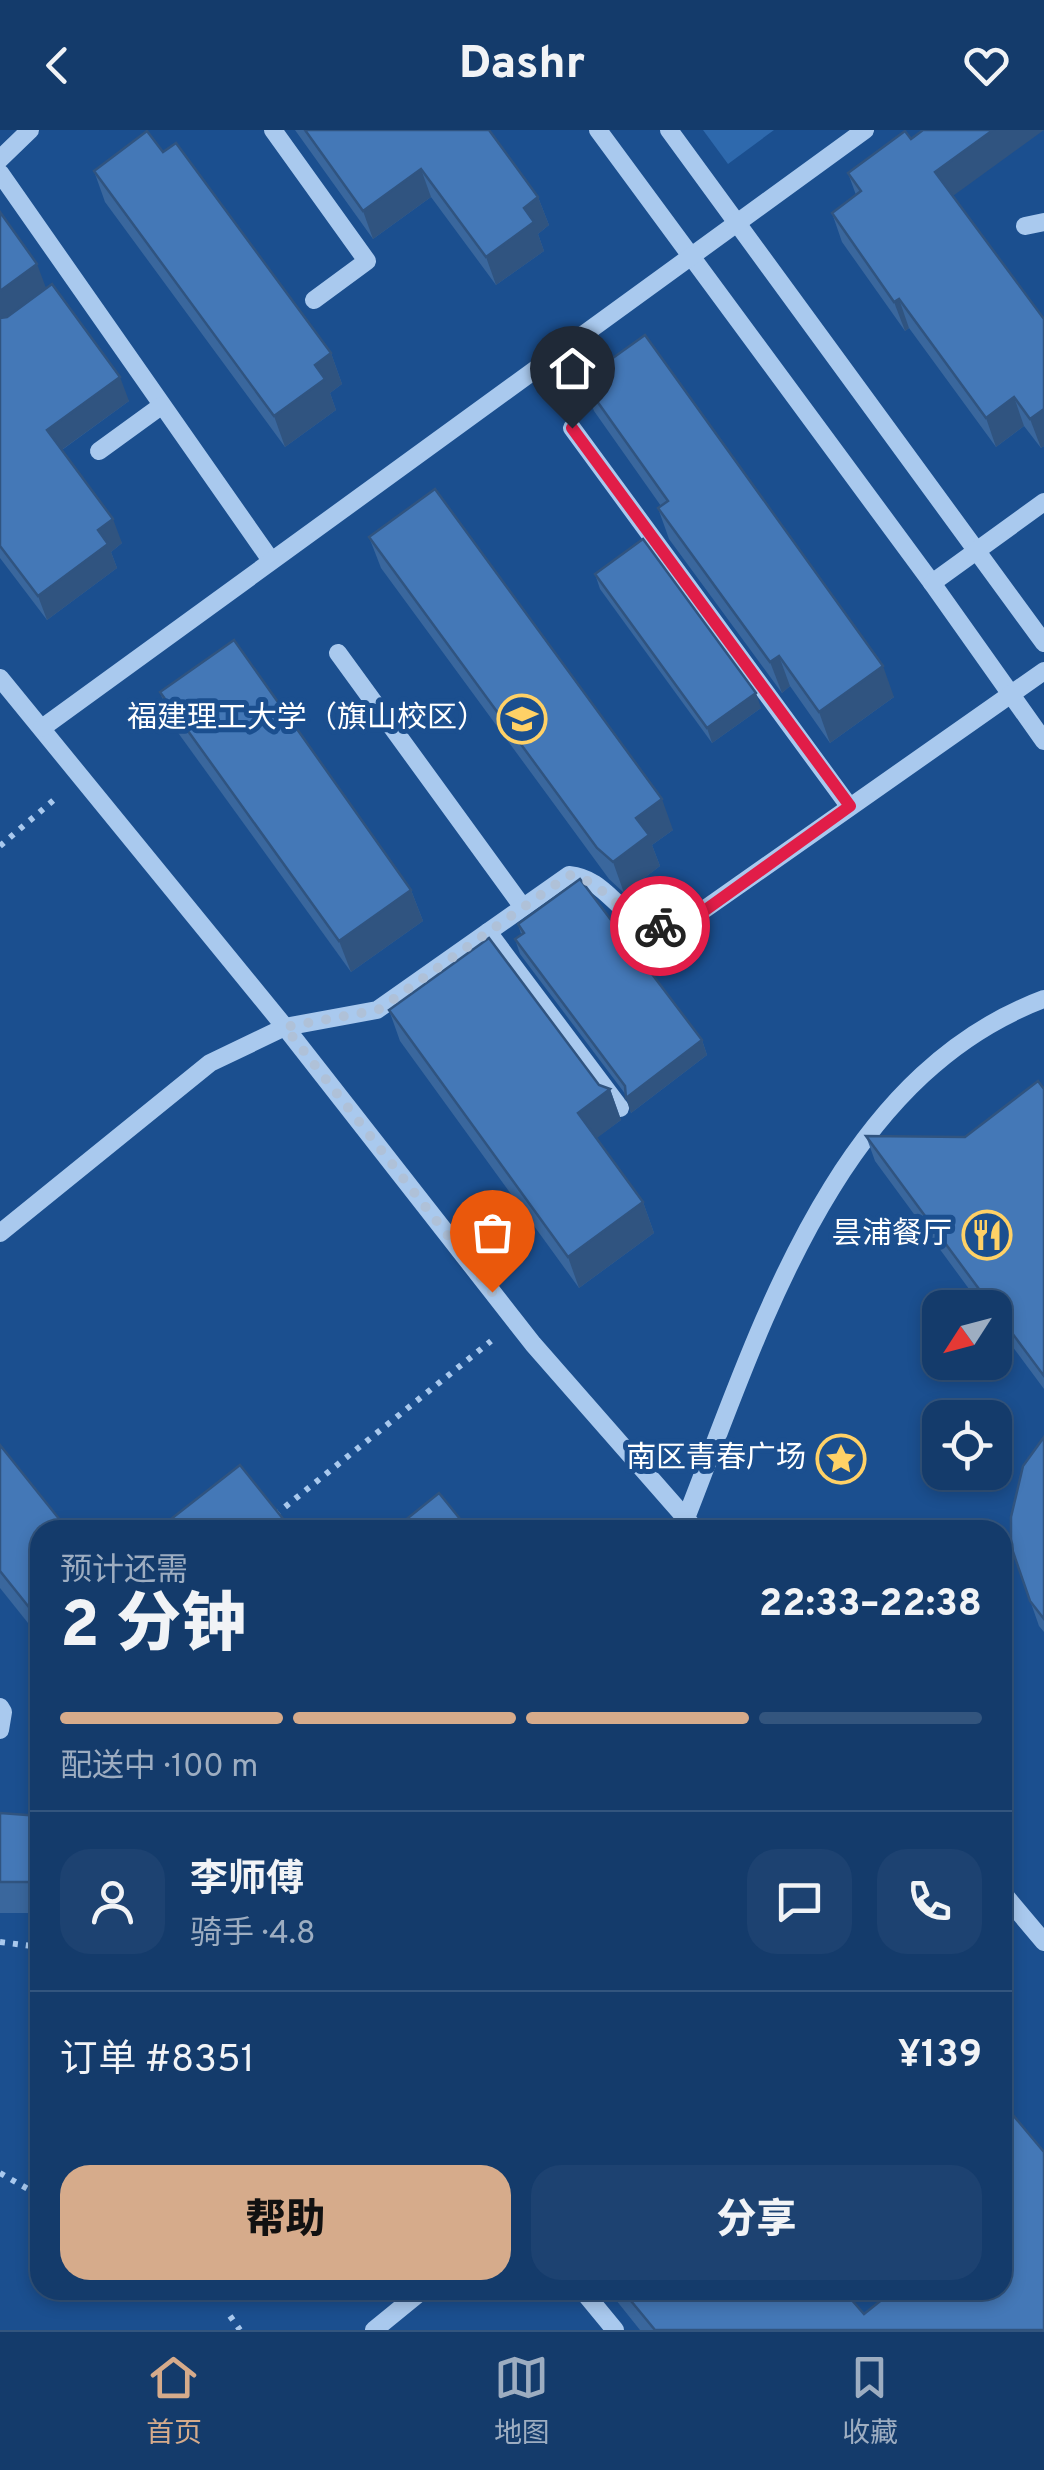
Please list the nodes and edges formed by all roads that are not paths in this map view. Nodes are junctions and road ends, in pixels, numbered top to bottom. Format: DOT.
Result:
graph roads {
  1 [pos="30,130"];
  2 [pos="273,130"];
  3 [pos="598,130"];
  4 [pos="669,130"];
  5 [pos="865,130"];
  6 [pos="0,159"];
  7 [pos="0,173"];
  8 [pos="737,222"];
  9 [pos="1044,222"];
  10 [pos="1024,226"];
  11 [pos="689,256"];
  12 [pos="314,300"];
  13 [pos="161,406"];
  14 [pos="572,428"];
  15 [pos="99,451"];
  16 [pos="1044,502"];
  17 [pos="976,550"];
  18 [pos="270,559"];
  19 [pos="932,583"];
  20 [pos="1044,643"];
  21 [pos="338,653"];
  22 [pos="1044,670"];
  23 [pos="0,678"];
  24 [pos="1010,694"];
  25 [pos="42,728"];
  26 [pos="1044,741"];
  27 [pos="850,806"];
  28 [pos="522,906"];
  29 [pos="488,932"];
  30 [pos="1044,998"];
  31 [pos="285,1027"];
  32 [pos="620,1108"];
  33 [pos="0,1233"];
  34 [pos="688,1520"];
  35 [pos="692,1520"];
  36 [pos="1012,1904"];
  37 [pos="1044,1942"];
  38 [pos="411,2300"];
  39 [pos="590,2300"];
  40 [pos="374,2330"];
  41 [pos="616,2330"];
  1 -- 6 [label="street"];
  2 -- 12 [label="street"];
  3 -- 11 [label="street"];
  4 -- 8 [label="street"];
  5 -- 8 [label="street"];
  7 -- 13 [label="street"];
  8 -- 11 [label="street"];
  8 -- 17 [label="street"];
  9 -- 10 [label="street"];
  11 -- 18 [label="street"];
  11 -- 19 [label="street"];
  13 -- 15 [label="street"];
  13 -- 18 [label="street"];
  14 -- 27 [label="street"];
  16 -- 17 [label="street"];
  17 -- 19 [label="street"];
  17 -- 20 [label="street"];
  18 -- 25 [label="street"];
  19 -- 24 [label="street"];
  21 -- 28 [label="street"];
  22 -- 24 [label="street"];
  23 -- 25 [label="street"];
  24 -- 26 [label="street"];
  24 -- 27 [label="street"];
  25 -- 31 [label="street"];
  27 -- 28 [label="street"];
  28 -- 29 [label="street"];
  29 -- 31 [label="street"];
  29 -- 32 [label="street"];
  30 -- 35 [label="street"];
  31 -- 33 [label="street"];
  31 -- 34 [label="street"];
  36 -- 37 [label="street"];
  38 -- 40 [label="street"];
  39 -- 41 [label="street"];
}
